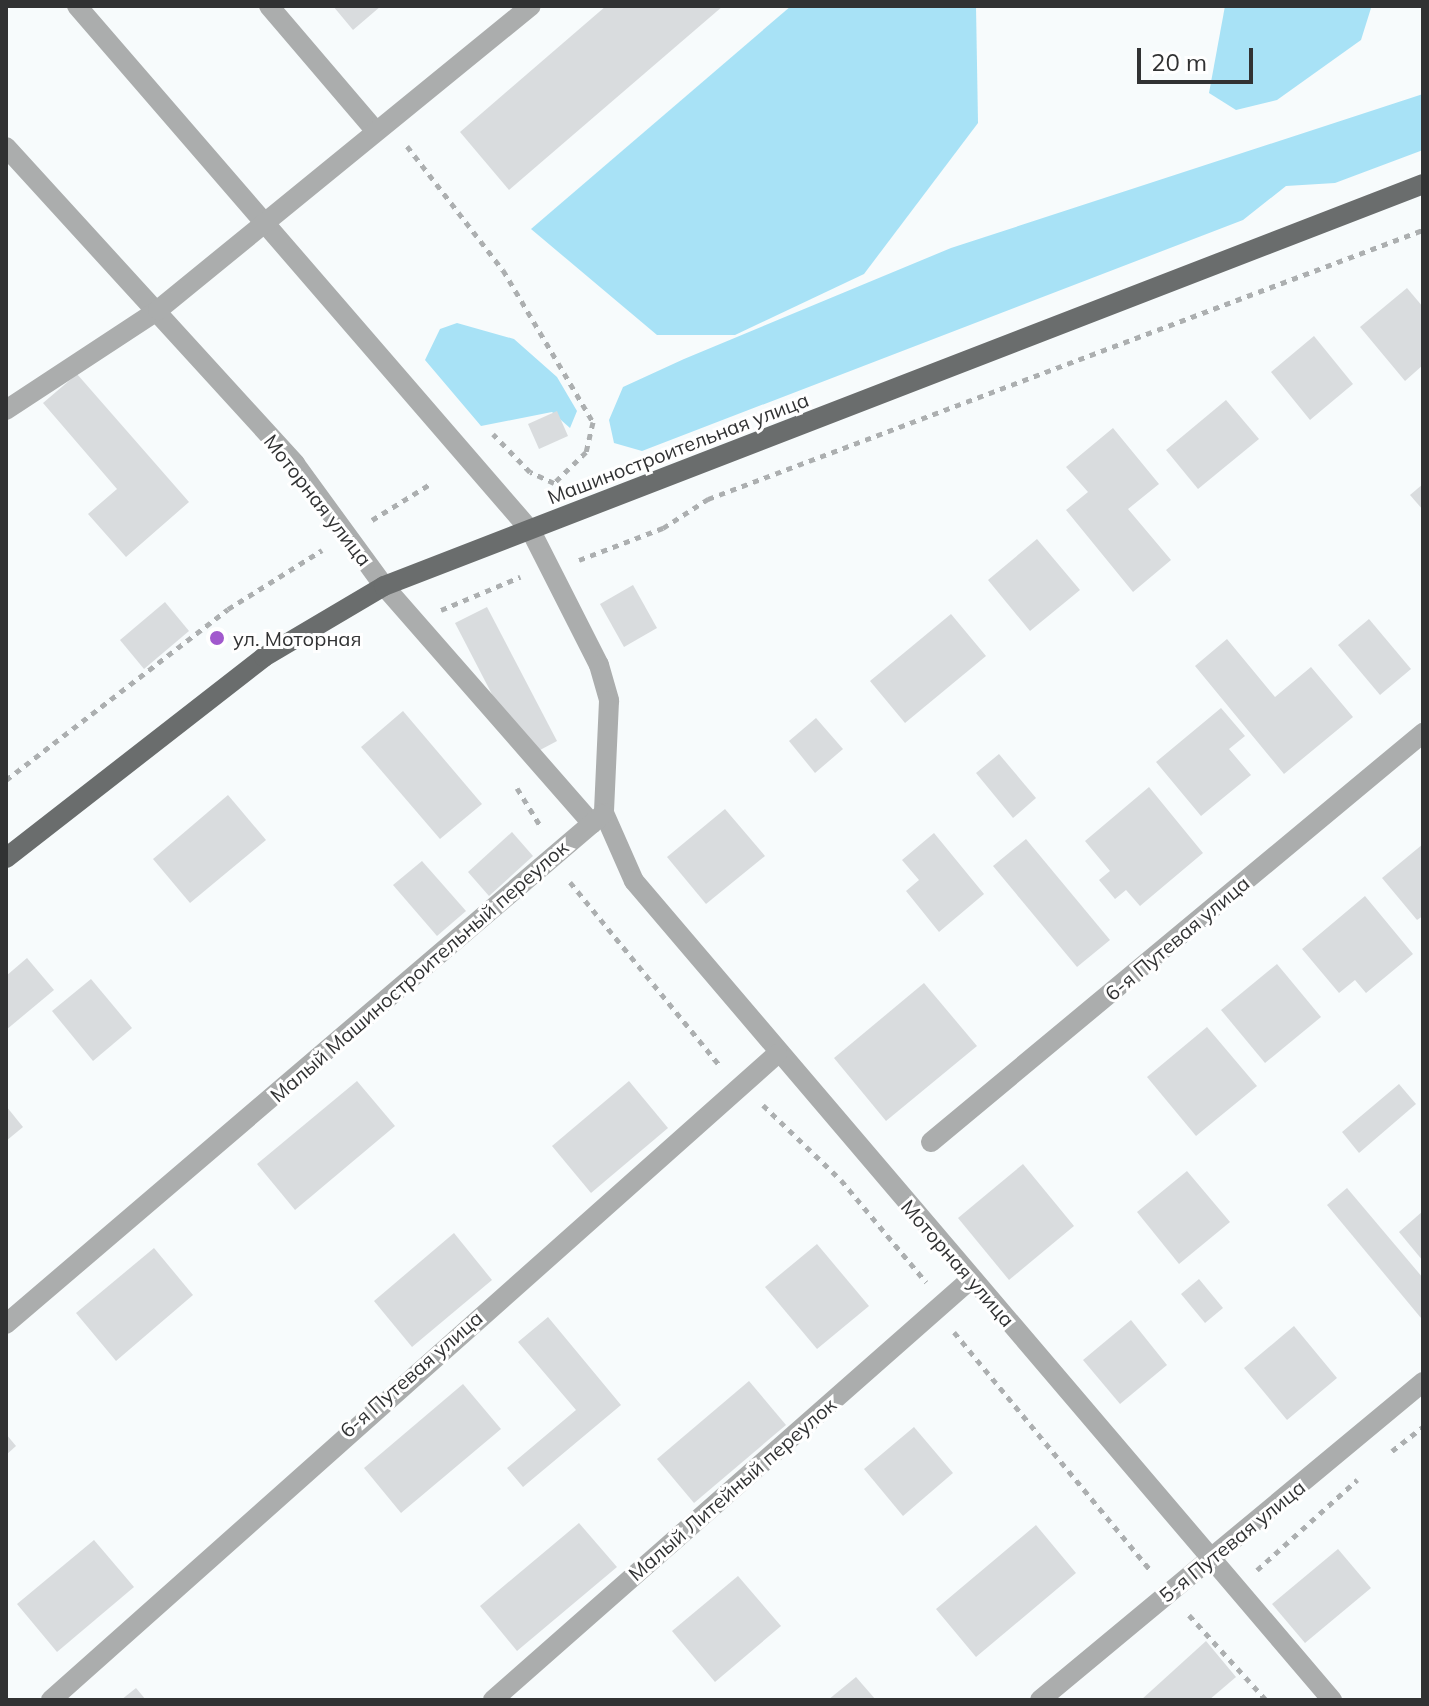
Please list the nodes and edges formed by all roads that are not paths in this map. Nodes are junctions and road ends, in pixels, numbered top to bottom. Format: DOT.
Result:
graph roads {
  1 [pos="77,6"];
  2 [pos="269,6"];
  3 [pos="531,6"];
  4 [pos="375,130"];
  5 [pos="6,147"];
  6 [pos="1423,184"];
  7 [pos="261,222"];
  8 [pos="158,310"];
  9 [pos="6,410"];
  10 [pos="531,531"];
  11 [pos="384,586"];
  12 [pos="1423,733"];
  13 [pos="598,818"];
  14 [pos="6,858"];
  15 [pos="777,1054"];
  16 [pos="931,1142"];
  17 [pos="971,1279"];
  18 [pos="6,1324"];
  19 [pos="1423,1382"];
  20 [pos="1214,1559"];
  21 [pos="51,1700"];
  22 [pos="493,1700"];
  23 [pos="1040,1700"];
  24 [pos="1332,1700"];
  1 -- 7 [label="street"];
  2 -- 4 [label="street"];
  3 -- 4 [label="street"];
  4 -- 7 [label="street"];
  5 -- 8 [label="street, Моторная улица"];
  6 -- 10 [label="main road, Машиностроительная улица"];
  7 -- 8 [label="street"];
  7 -- 10 [label="street"];
  8 -- 9 [label="street"];
  8 -- 11 [label="street, Моторная улица"];
  10 -- 11 [label="main road, Машиностроительная улица"];
  10 -- 13 [label="street"];
  11 -- 13 [label="street, Моторная улица"];
  11 -- 14 [label="main road, Машиностроительная улица"];
  12 -- 16 [label="street, 6-я Путевая улица"];
  13 -- 15 [label="street, Моторная улица"];
  13 -- 18 [label="street, Малый Машиностроительный переулок"];
  15 -- 17 [label="street, Моторная улица"];
  15 -- 21 [label="street, 6-я Путевая улица"];
  17 -- 20 [label="street, Моторная улица"];
  17 -- 22 [label="street, Малый Литейный переулок"];
  19 -- 20 [label="street, 5-я Путевая улица"];
  20 -- 23 [label="street, 5-я Путевая улица"];
  20 -- 24 [label="street, Моторная улица"];
}
